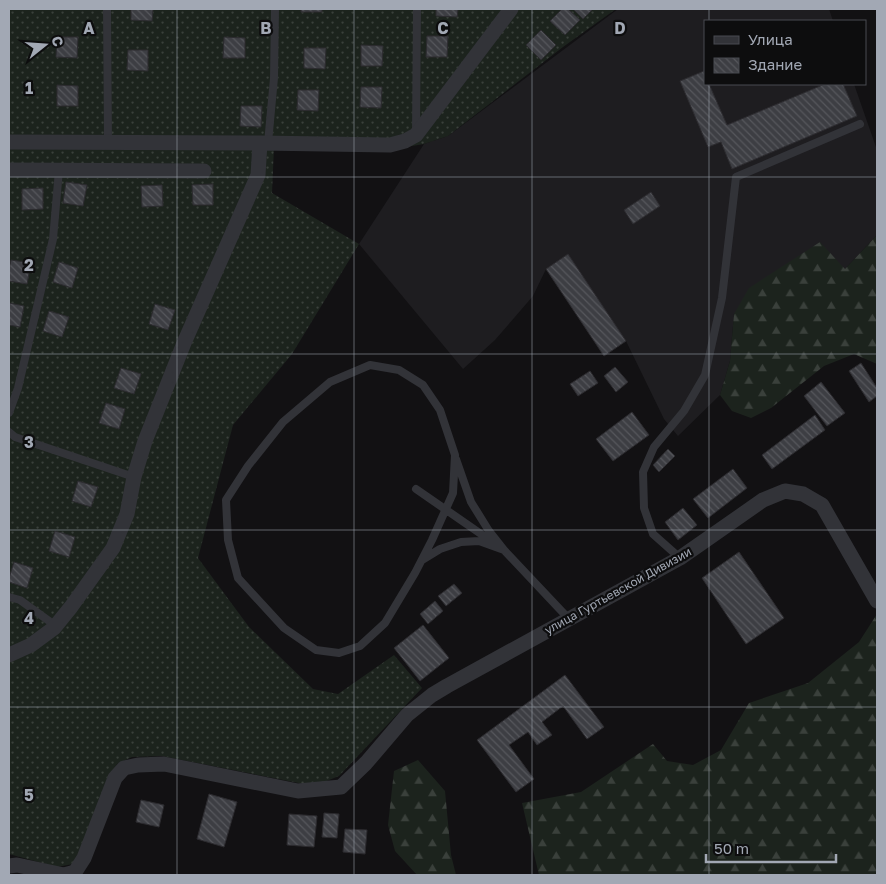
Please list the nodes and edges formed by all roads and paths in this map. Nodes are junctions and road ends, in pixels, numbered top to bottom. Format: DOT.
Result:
graph roads {
  1 [pos="107,9"];
  2 [pos="275,9"];
  3 [pos="417,9"];
  4 [pos="511,9"];
  5 [pos="860,124"];
  6 [pos="416,135"];
  7 [pos="9,142"];
  8 [pos="108,142"];
  9 [pos="264,143"];
  10 [pos="9,170"];
  11 [pos="59,170"];
  12 [pos="204,171"];
  13 [pos="9,414"];
  14 [pos="9,432"];
  15 [pos="455,455"];
  16 [pos="134,477"];
  17 [pos="416,489"];
  18 [pos="446,510"];
  19 [pos="504,550"];
  20 [pos="680,558"];
  21 [pos="422,560"];
  22 [pos="876,594"];
  23 [pos="9,597"];
  24 [pos="569,619"];
  25 [pos="56,626"];
  26 [pos="9,655"];
  27 [pos="9,866"];
  28 [pos="64,875"];
  1 -- 8 [label="lane"];
  2 -- 9 [label="lane"];
  3 -- 6 [label="lane"];
  4 -- 6 [label="street"];
  5 -- 20 [label="lane"];
  6 -- 9 [label="street"];
  7 -- 8 [label="street"];
  8 -- 9 [label="street"];
  9 -- 16 [label="street"];
  10 -- 11 [label="street"];
  11 -- 12 [label="street"];
  11 -- 13 [label="lane"];
  14 -- 16 [label="lane"];
  15 -- 18 [label="lane"];
  15 -- 19 [label="lane"];
  15 -- 21 [label="lane"];
  16 -- 25 [label="street"];
  17 -- 18 [label="lane"];
  18 -- 19 [label="lane"];
  18 -- 21 [label="lane"];
  19 -- 21 [label="lane"];
  19 -- 24 [label="lane"];
  20 -- 22 [label="street, улица Гуртьевской Дивизии"];
  20 -- 24 [label="street, улица Гуртьевской Дивизии"];
  23 -- 25 [label="lane"];
  24 -- 28 [label="street, улица Гуртьевской Дивизии"];
  25 -- 26 [label="street"];
  27 -- 28 [label="street"];
}
